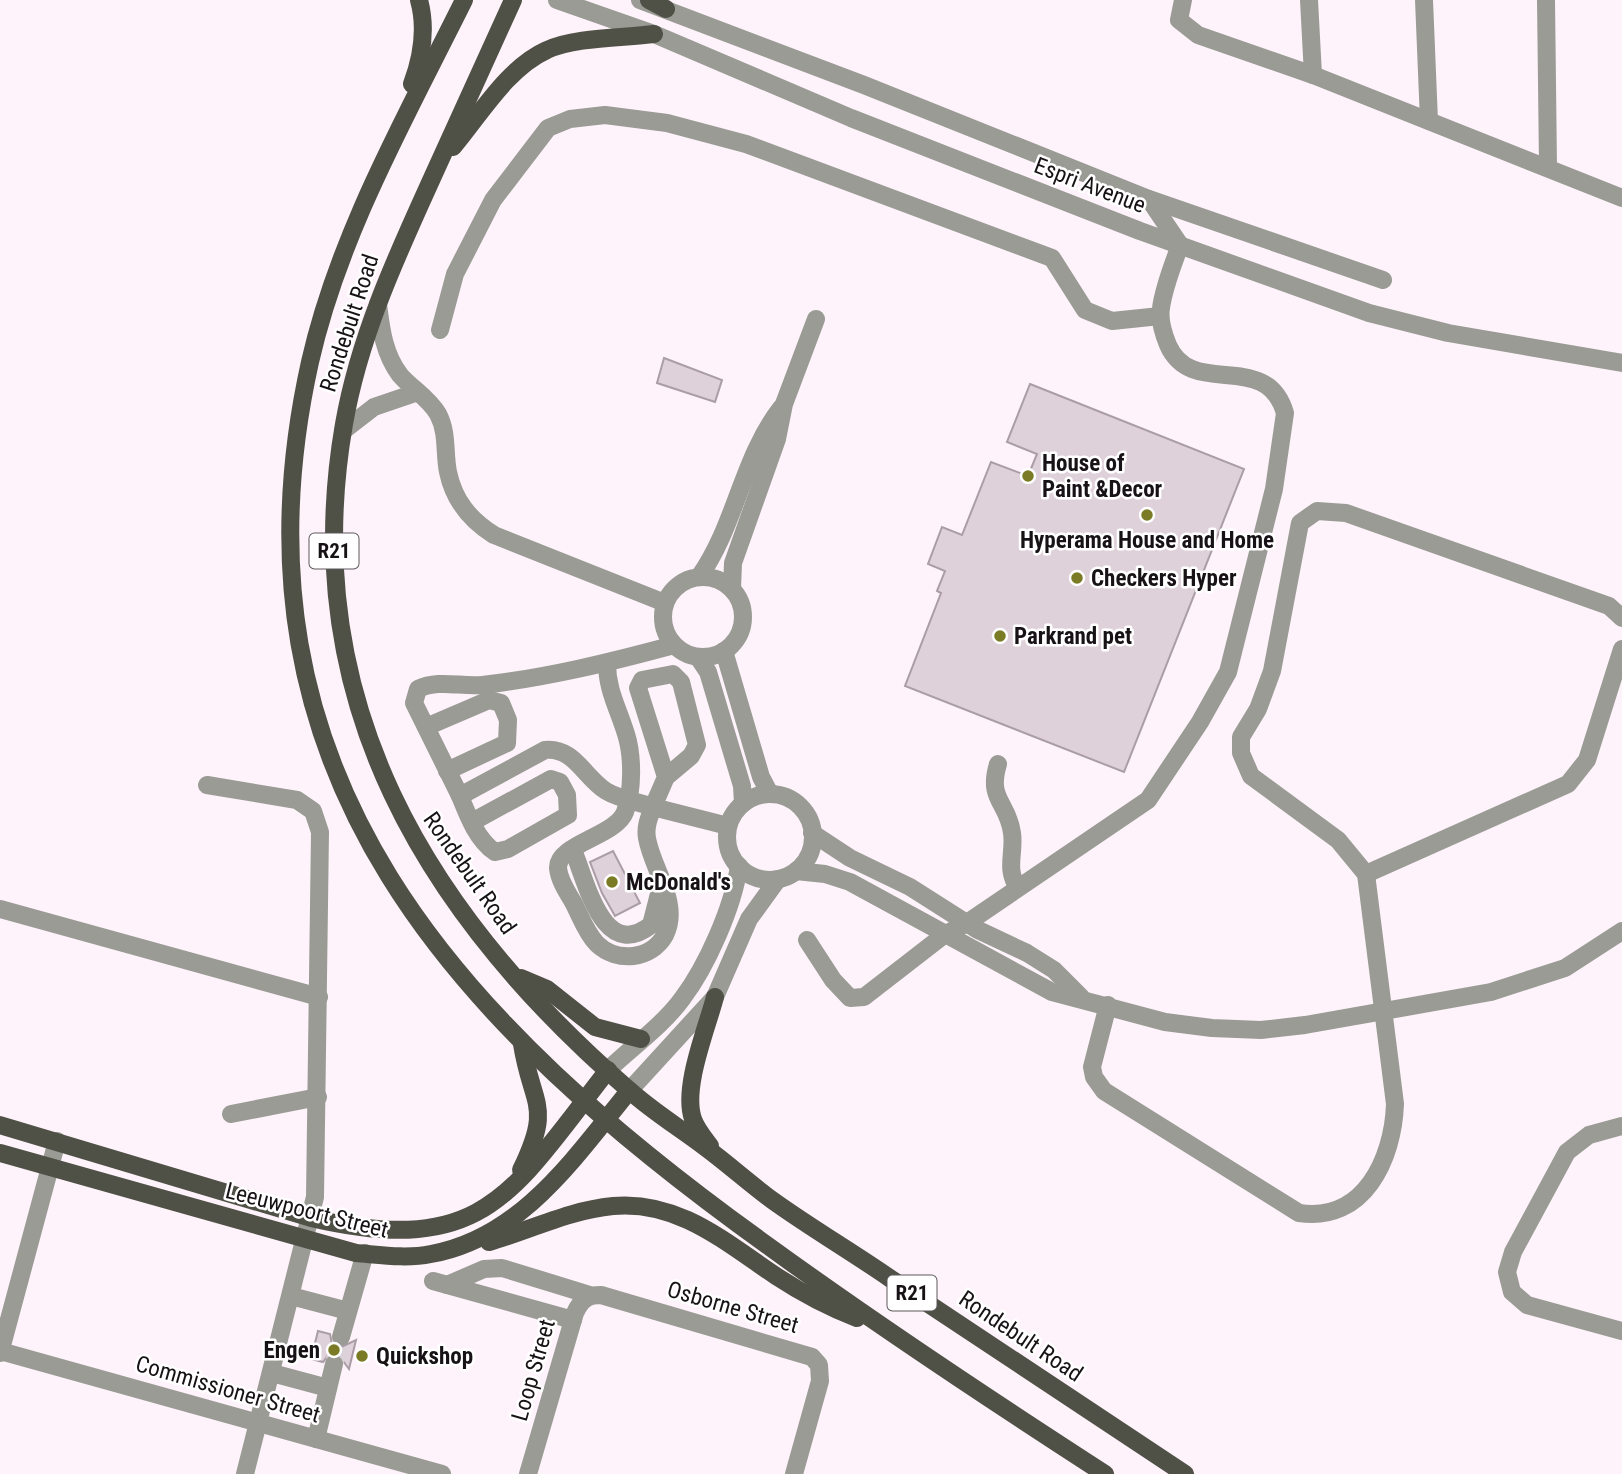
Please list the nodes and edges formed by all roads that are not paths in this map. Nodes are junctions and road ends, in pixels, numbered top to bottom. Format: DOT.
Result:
graph roads {
  1 [pos="419,0"];
  2 [pos="464,0"];
  3 [pos="513,0"];
  4 [pos="556,0"];
  5 [pos="640,0"];
  6 [pos="649,0"];
  7 [pos="1183,0"];
  8 [pos="1309,0"];
  9 [pos="1424,0"];
  10 [pos="1546,0"];
  11 [pos="666,9"];
  12 [pos="654,34"];
  13 [pos="1313,75"];
  14 [pos="1429,121"];
  15 [pos="390,151"];
  16 [pos="438,166"];
  17 [pos="1548,166"];
  18 [pos="1622,198"];
  19 [pos="1149,199"];
  20 [pos="1180,245"];
  21 [pos="1383,280"];
  22 [pos="378,304"];
  23 [pos="1160,316"];
  24 [pos="816,319"];
  25 [pos="440,330"];
  26 [pos="1622,363"];
  27 [pos="418,392"];
  28 [pos="784,404"];
  29 [pos="343,431"];
  30 [pos="699,577"];
  31 [pos="732,589"];
  32 [pos="665,603"];
  33 [pos="1622,618"];
  34 [pos="674,645"];
  35 [pos="1622,649"];
  36 [pos="724,652"];
  37 [pos="698,657"];
  38 [pos="607,663"];
  39 [pos="426,727"];
  40 [pos="999,764"];
  41 [pos="447,771"];
  42 [pos="666,777"];
  43 [pos="207,785"];
  44 [pos="771,794"];
  45 [pos="460,796"];
  46 [pos="629,799"];
  47 [pos="743,803"];
  48 [pos="653,807"];
  49 [pos="472,822"];
  50 [pos="728,826"];
  51 [pos="812,833"];
  52 [pos="739,866"];
  53 [pos="796,871"];
  54 [pos="1366,874"];
  55 [pos="778,879"];
  56 [pos="1018,887"];
  57 [pos="0,909"];
  58 [pos="967,923"];
  59 [pos="1622,931"];
  60 [pos="944,935"];
  61 [pos="807,940"];
  62 [pos="514,975"];
  63 [pos="319,997"];
  64 [pos="715,997"];
  65 [pos="1081,997"];
  66 [pos="1108,1005"];
  67 [pos="1384,1011"];
  68 [pos="641,1039"];
  69 [pos="522,1044"];
  70 [pos="608,1070"];
  71 [pos="629,1091"];
  72 [pos="318,1097"];
  73 [pos="583,1102"];
  74 [pos="230,1114"];
  75 [pos="605,1121"];
  76 [pos="0,1125"];
  77 [pos="1622,1126"];
  78 [pos="57,1141"];
  79 [pos="0,1153"];
  80 [pos="716,1155"];
  81 [pos="49,1167"];
  82 [pos="512,1188"];
  83 [pos="312,1218"];
  84 [pos="305,1239"];
  85 [pos="467,1244"];
  86 [pos="365,1253"];
  87 [pos="596,1295"];
  88 [pos="291,1296"];
  89 [pos="348,1311"];
  90 [pos="573,1320"];
  91 [pos="883,1328"];
  92 [pos="1622,1331"];
  93 [pos="341,1336"];
  94 [pos="0,1352"];
  95 [pos="334,1364"];
  96 [pos="272,1373"];
  97 [pos="328,1388"];
  98 [pos="1018,1418"];
  99 [pos="260,1423"];
  100 [pos="316,1439"];
  101 [pos="246,1474"];
  102 [pos="442,1474"];
  103 [pos="528,1474"];
  104 [pos="794,1474"];
  105 [pos="1087,1474"];
  106 [pos="1105,1474"];
  107 [pos="1185,1474"];
  1 -- 15 [label="main road"];
  2 -- 15 [label="main road, Rondebult Road / R21"];
  3 -- 16 [label="main road, Rondebult Road / R21"];
  4 -- 12 [label="street, Espri Avenue"];
  5 -- 11 [label="street, Espri Avenue"];
  6 -- 11 [label="main road"];
  7 -- 13 [label="street"];
  8 -- 13 [label="street"];
  9 -- 14 [label="street"];
  10 -- 17 [label="street"];
  11 -- 19 [label="street, Espri Avenue"];
  12 -- 16 [label="main road"];
  12 -- 20 [label="street, Espri Avenue"];
  13 -- 14 [label="street"];
  14 -- 17 [label="street"];
  15 -- 69 [label="main road, Rondebult Road / R21"];
  16 -- 22 [label="main road, Rondebult Road / R21"];
  17 -- 18 [label="street"];
  19 -- 20 [label="street"];
  19 -- 21 [label="street, Espri Avenue"];
  20 -- 23 [label="street"];
  20 -- 26 [label="street, Espri Avenue"];
  22 -- 27 [label="street"];
  22 -- 29 [label="main road, Rondebult Road / R21"];
  23 -- 25 [label="street"];
  23 -- 56 [label="street"];
  24 -- 28 [label="street"];
  27 -- 29 [label="street"];
  27 -- 32 [label="street"];
  28 -- 30 [label="street"];
  28 -- 31 [label="street"];
  29 -- 62 [label="main road, Rondebult Road / R21"];
  30 -- 31 [label="street"];
  30 -- 32 [label="street"];
  31 -- 36 [label="street"];
  32 -- 34 [label="street"];
  33 -- 54 [label="street"];
  34 -- 37 [label="street"];
  34 -- 38 [label="street"];
  35 -- 54 [label="street"];
  36 -- 37 [label="street"];
  36 -- 44 [label="street"];
  37 -- 47 [label="street"];
  38 -- 39 [label="street"];
  38 -- 46 [label="street"];
  39 -- 41 [label="street"];
  39 -- 41 [label="street"];
  40 -- 56 [label="street"];
  41 -- 45 [label="street"];
  42 -- 42 [label="street"];
  42 -- 48 [label="street"];
  43 -- 63 [label="street"];
  44 -- 47 [label="street"];
  44 -- 51 [label="street"];
  45 -- 46 [label="street"];
  45 -- 49 [label="street"];
  46 -- 48 [label="street"];
  46 -- 48 [label="street"];
  47 -- 50 [label="street"];
  48 -- 50 [label="street"];
  49 -- 49 [label="street"];
  50 -- 52 [label="street"];
  51 -- 53 [label="street"];
  51 -- 58 [label="street"];
  52 -- 55 [label="street"];
  52 -- 68 [label="street"];
  53 -- 55 [label="street"];
  53 -- 60 [label="street"];
  54 -- 67 [label="street"];
  55 -- 64 [label="street"];
  56 -- 58 [label="street"];
  57 -- 63 [label="street"];
  58 -- 60 [label="street"];
  58 -- 65 [label="street"];
  59 -- 67 [label="street"];
  60 -- 61 [label="street"];
  60 -- 65 [label="street"];
  62 -- 68 [label="main road"];
  62 -- 70 [label="main road, Rondebult Road / R21"];
  63 -- 72 [label="street"];
  64 -- 71 [label="street"];
  64 -- 80 [label="main road"];
  65 -- 66 [label="street"];
  66 -- 67 [label="street"];
  66 -- 67 [label="street"];
  68 -- 70 [label="street"];
  69 -- 73 [label="main road, Rondebult Road / R21"];
  69 -- 82 [label="main road"];
  70 -- 71 [label="main road, Rondebult Road / R21"];
  70 -- 73 [label="main road, Leeuwpoort Street"];
  71 -- 75 [label="main road, Leeuwpoort Street"];
  71 -- 80 [label="main road, Rondebult Road / R21"];
  72 -- 74 [label="street"];
  72 -- 83 [label="street"];
  73 -- 75 [label="main road, Rondebult Road / R21"];
  73 -- 82 [label="main road, Leeuwpoort Street"];
  75 -- 85 [label="main road, Leeuwpoort Street"];
  75 -- 91 [label="main road, Rondebult Road / R21"];
  76 -- 78 [label="main road, Leeuwpoort Street"];
  77 -- 92 [label="street"];
  78 -- 81 [label="street"];
  78 -- 83 [label="main road, Leeuwpoort Street"];
  79 -- 81 [label="main road, Leeuwpoort Street"];
  80 -- 107 [label="main road, Rondebult Road / R21"];
  81 -- 84 [label="main road, Leeuwpoort Street"];
  81 -- 94 [label="street"];
  82 -- 83 [label="main road, Leeuwpoort Street"];
  83 -- 84 [label="street"];
  84 -- 86 [label="main road, Leeuwpoort Street"];
  84 -- 88 [label="street"];
  85 -- 86 [label="main road, Leeuwpoort Street"];
  85 -- 91 [label="main road"];
  86 -- 89 [label="street"];
  87 -- 90 [label="street, Loop Street"];
  87 -- 90 [label="street"];
  87 -- 104 [label="street, Osborne Street"];
  88 -- 89 [label="street"];
  88 -- 96 [label="street"];
  89 -- 93 [label="street"];
  90 -- 103 [label="street, Loop Street"];
  91 -- 98 [label="main road, Rondebult Road / R21"];
  94 -- 99 [label="street, Commissioner Street"];
  95 -- 97 [label="street"];
  96 -- 97 [label="street"];
  96 -- 99 [label="street"];
  97 -- 100 [label="street"];
  98 -- 105 [label="main road"];
  98 -- 106 [label="main road, Rondebult Road / R21"];
  99 -- 100 [label="street, Commissioner Street"];
  99 -- 101 [label="street"];
  100 -- 102 [label="street, Commissioner Street"];
}
